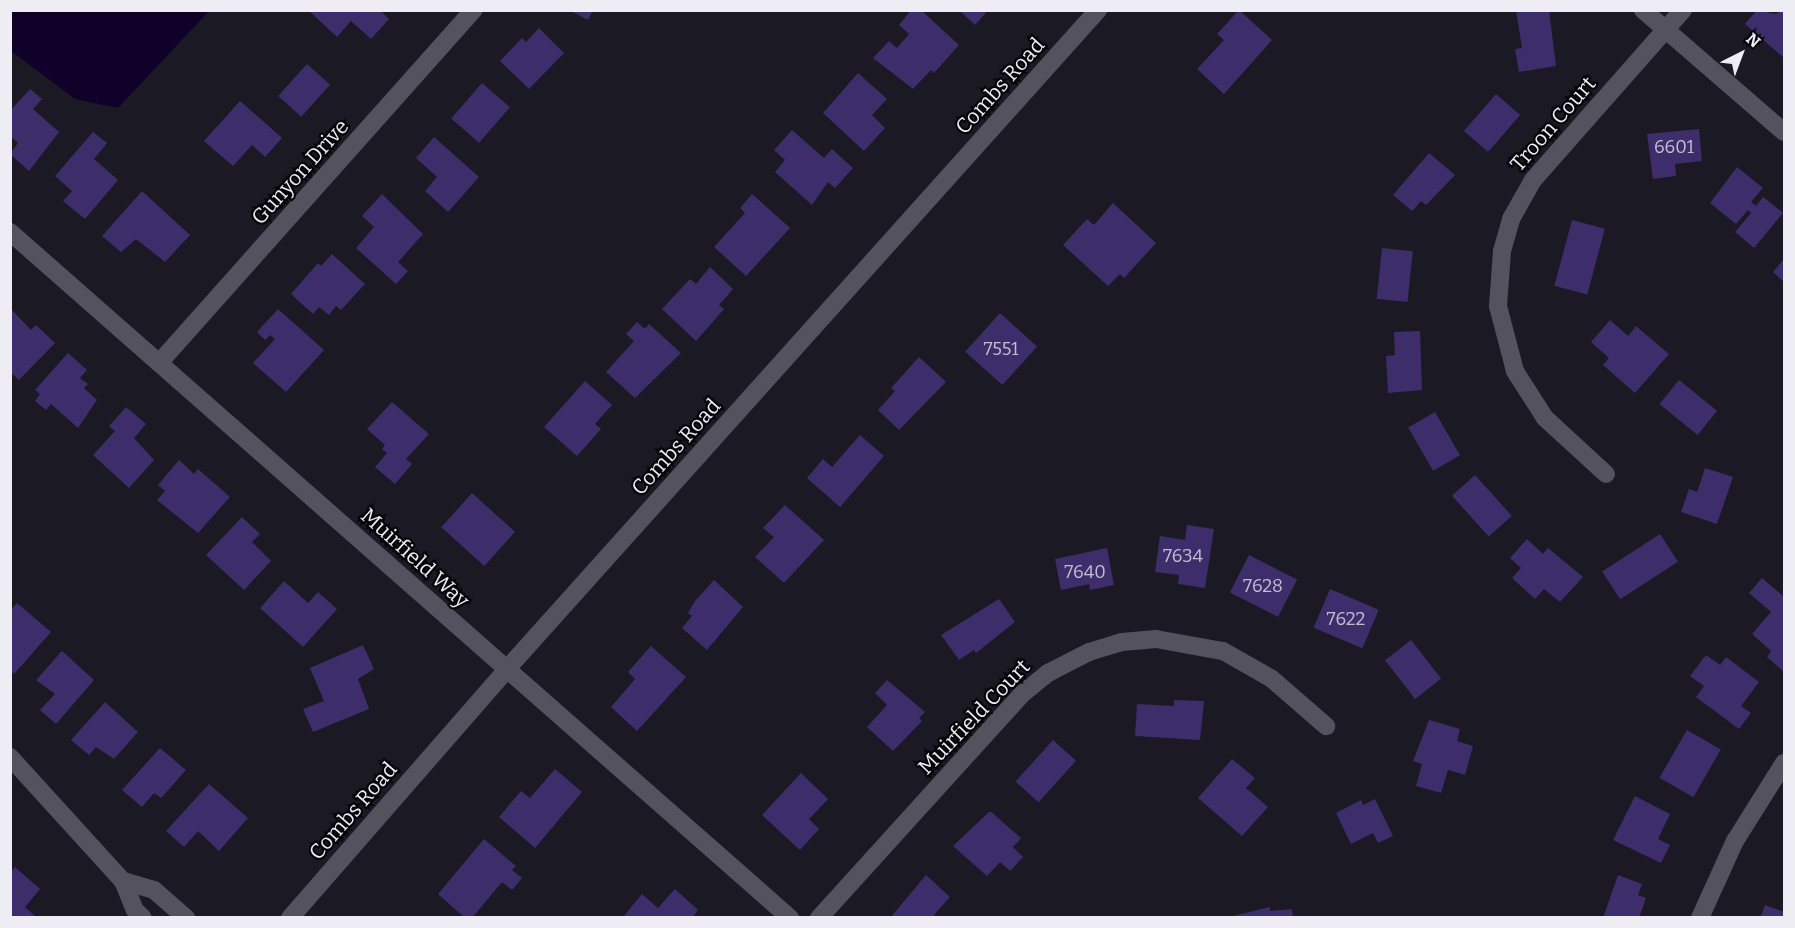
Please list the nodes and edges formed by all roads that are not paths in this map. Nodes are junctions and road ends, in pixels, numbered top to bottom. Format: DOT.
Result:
graph roads {
  1 [pos="474,10"];
  2 [pos="1098,10"];
  3 [pos="1643,10"];
  4 [pos="1683,10"];
  5 [pos="1665,30"];
  6 [pos="1785,132"];
  7 [pos="10,232"];
  8 [pos="159,363"];
  9 [pos="1606,474"];
  10 [pos="506,670"];
  11 [pos="1326,726"];
  12 [pos="10,757"];
  13 [pos="1785,763"];
  14 [pos="123,881"];
  15 [pos="143,918"];
  16 [pos="186,918"];
  17 [pos="290,918"];
  18 [pos="790,918"];
  19 [pos="819,918"];
  20 [pos="1700,918"];
  1 -- 8 [label="street, Gunyon Drive"];
  2 -- 10 [label="street, Combs Road"];
  3 -- 5 [label="street"];
  4 -- 5 [label="street, Troon Court"];
  5 -- 6 [label="street"];
  5 -- 9 [label="street, Troon Court"];
  7 -- 8 [label="street, Muirfield Way"];
  8 -- 10 [label="street, Muirfield Way"];
  10 -- 17 [label="street, Combs Road"];
  10 -- 18 [label="street, Muirfield Way"];
  11 -- 19 [label="street, Muirfield Court"];
  12 -- 14 [label="street"];
  13 -- 20 [label="street"];
  14 -- 15 [label="street"];
  14 -- 16 [label="street"];
}
